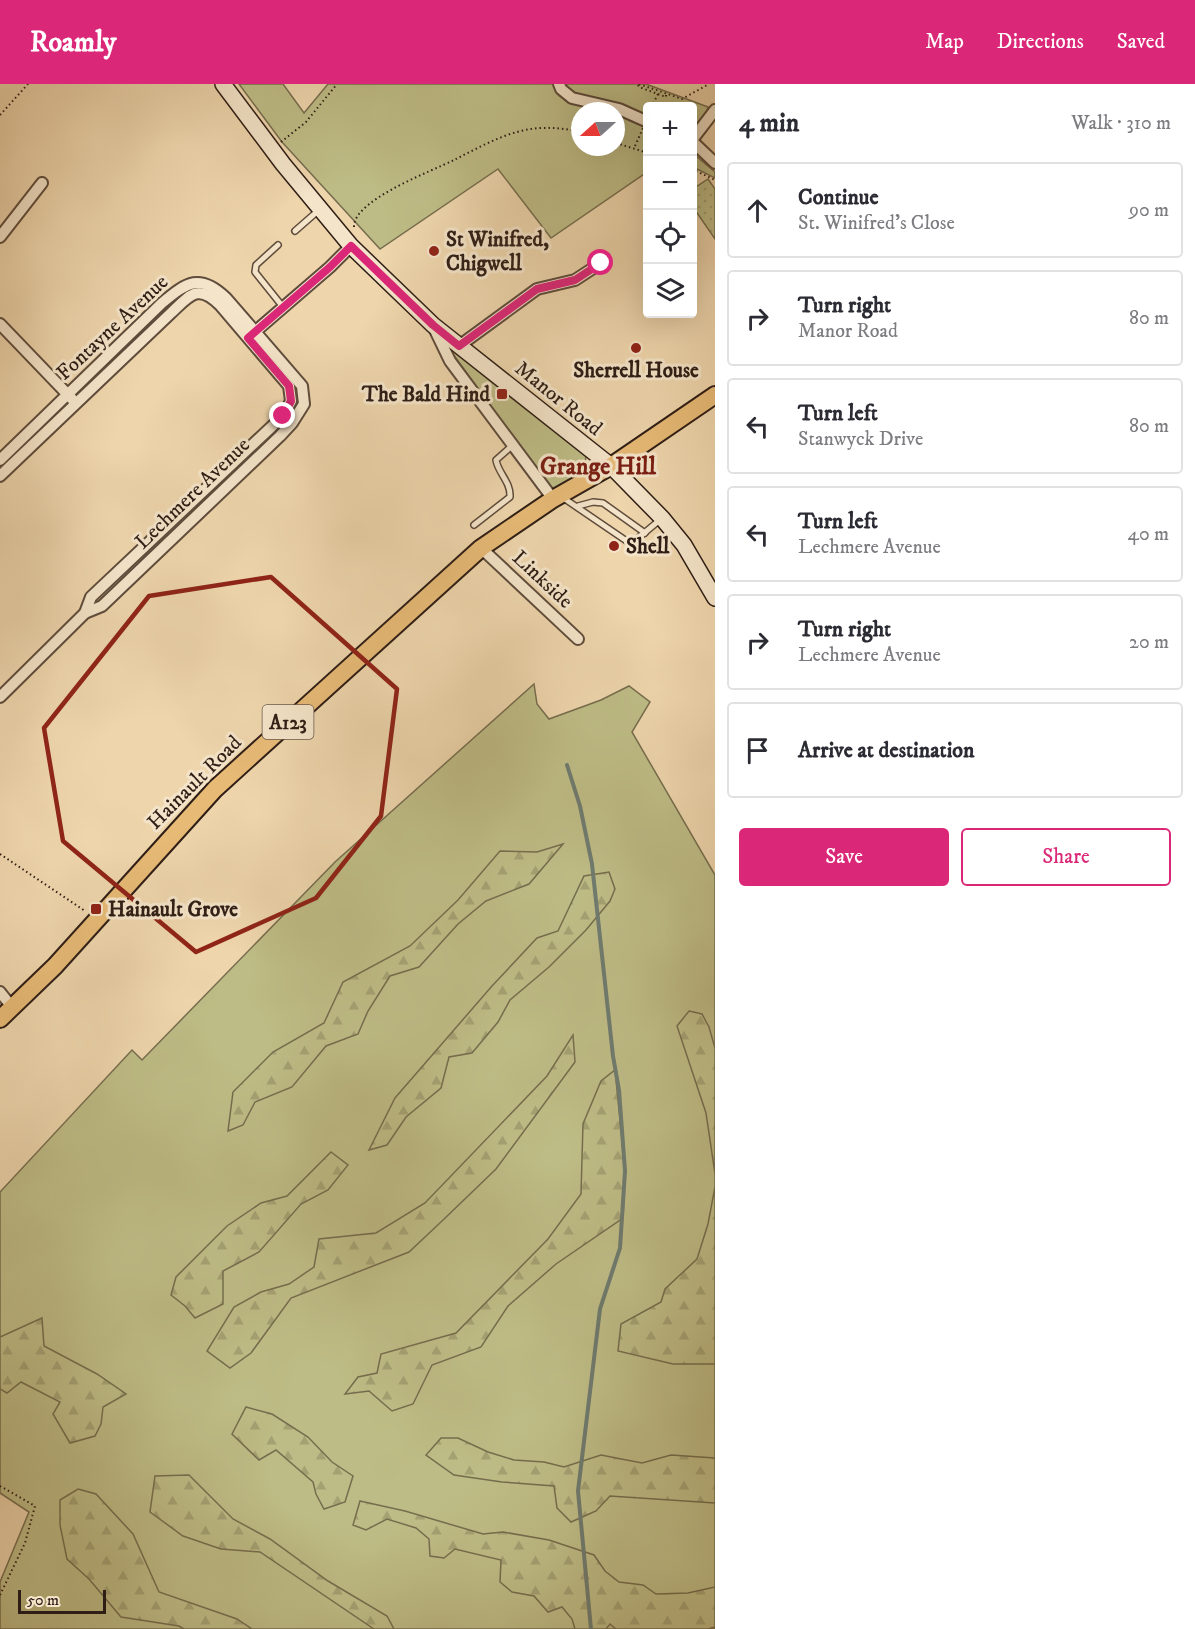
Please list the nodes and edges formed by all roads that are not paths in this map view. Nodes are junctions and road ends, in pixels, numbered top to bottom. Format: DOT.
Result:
graph roads {
  1 [pos="223,84"];
  2 [pos="559,84"];
  3 [pos="715,110"];
  4 [pos="643,117"];
  5 [pos="697,135"];
  6 [pos="697,145"];
  7 [pos="715,163"];
  8 [pos="42,183"];
  9 [pos="320,208"];
  10 [pos="295,231"];
  11 [pos="0,237"];
  12 [pos="278,245"];
  13 [pos="350,245"];
  14 [pos="601,263"];
  15 [pos="162,303"];
  16 [pos="283,307"];
  17 [pos="171,313"];
  18 [pos="0,324"];
  19 [pos="433,325"];
  20 [pos="251,335"];
  21 [pos="459,346"];
  22 [pos="715,395"];
  23 [pos="72,398"];
  24 [pos="271,427"];
  25 [pos="280,436"];
  26 [pos="513,445"];
  27 [pos="0,460"];
  28 [pos="610,466"];
  29 [pos="0,476"];
  30 [pos="557,497"];
  31 [pos="578,507"];
  32 [pos="181,511"];
  33 [pos="662,518"];
  34 [pos="191,520"];
  35 [pos="474,525"];
  36 [pos="645,533"];
  37 [pos="481,548"];
  38 [pos="715,598"];
  39 [pos="86,613"];
  40 [pos="578,639"];
  41 [pos="0,697"];
  42 [pos="0,992"];
  43 [pos="12,1007"];
  44 [pos="0,1019"];
  1 -- 9 [label="main road, Manor Road"];
  2 -- 4 [label="street"];
  3 -- 5 [label="street"];
  6 -- 7 [label="street"];
  8 -- 11 [label="street"];
  9 -- 10 [label="lane"];
  9 -- 13 [label="main road, Manor Road"];
  12 -- 16 [label="lane"];
  13 -- 16 [label="street"];
  13 -- 19 [label="main road, Manor Road"];
  14 -- 21 [label="street"];
  15 -- 17 [label="street"];
  15 -- 20 [label="street, Fontayne Avenue"];
  15 -- 23 [label="street, Fontayne Avenue"];
  16 -- 20 [label="street"];
  17 -- 20 [label="street, Fontayne Avenue"];
  17 -- 23 [label="street, Fontayne Avenue"];
  18 -- 23 [label="street"];
  19 -- 21 [label="main road, Manor Road"];
  19 -- 26 [label="street, Manor Road"];
  20 -- 24 [label="street, Lechmere Avenue"];
  20 -- 25 [label="street, Lechmere Avenue"];
  21 -- 28 [label="main road, Manor Road"];
  22 -- 28 [label="main road, A123"];
  23 -- 27 [label="street, Fontayne Avenue"];
  23 -- 29 [label="street, Fontayne Avenue"];
  24 -- 25 [label="street"];
  24 -- 32 [label="street, Lechmere Avenue"];
  25 -- 34 [label="street, Lechmere Avenue"];
  26 -- 30 [label="street, Manor Road"];
  26 -- 35 [label="lane"];
  28 -- 30 [label="main road, Hainault Road / A123"];
  28 -- 33 [label="main road, Manor Road"];
  30 -- 31 [label="lane"];
  30 -- 37 [label="main road, Hainault Road / A123"];
  31 -- 36 [label="lane"];
  31 -- 36 [label="lane"];
  32 -- 34 [label="street"];
  32 -- 39 [label="street, Lechmere Avenue"];
  33 -- 36 [label="lane"];
  33 -- 38 [label="main road, Manor Road"];
  34 -- 39 [label="street, Lechmere Avenue"];
  37 -- 40 [label="street, Linkside"];
  37 -- 43 [label="main road, Hainault Road / A123"];
  39 -- 41 [label="street, Lechmere Avenue"];
  42 -- 43 [label="street"];
  43 -- 44 [label="main road, Hainault Road / A123"];
}
